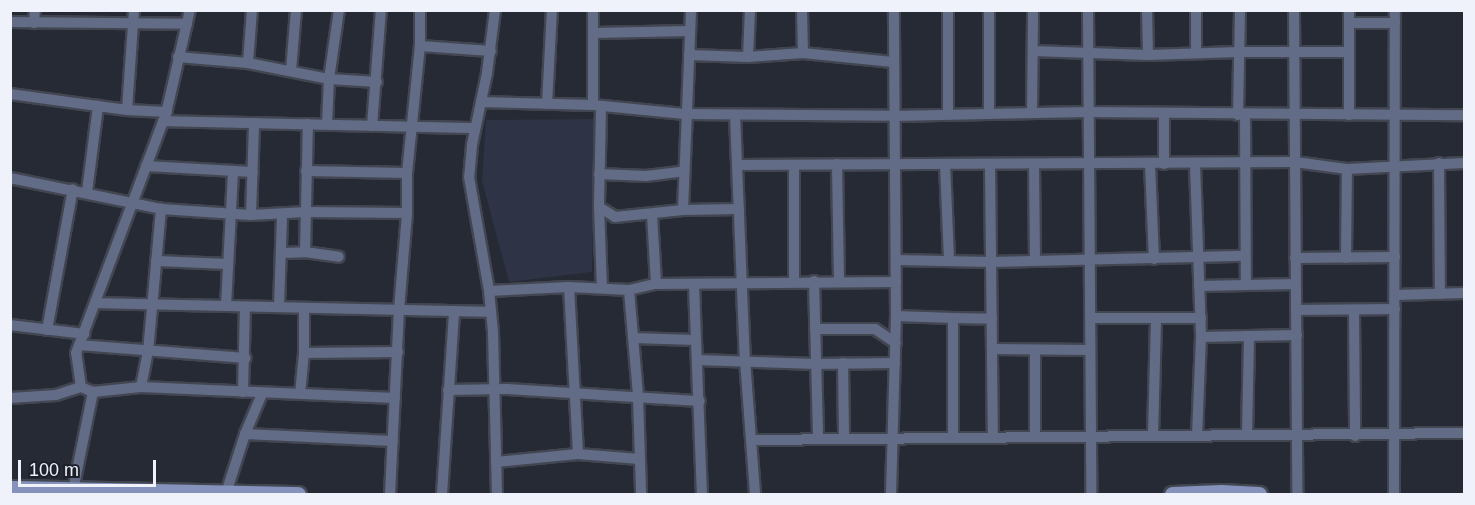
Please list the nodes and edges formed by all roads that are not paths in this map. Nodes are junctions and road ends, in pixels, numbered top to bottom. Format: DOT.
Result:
graph roads {
  1 [pos="35,10"];
  2 [pos="134,10"];
  3 [pos="190,10"];
  4 [pos="252,10"];
  5 [pos="296,10"];
  6 [pos="339,10"];
  7 [pos="381,10"];
  8 [pos="420,10"];
  9 [pos="495,10"];
  10 [pos="552,10"];
  11 [pos="593,10"];
  12 [pos="692,10"];
  13 [pos="750,10"];
  14 [pos="802,10"];
  15 [pos="894,10"];
  16 [pos="948,10"];
  17 [pos="989,10"];
  18 [pos="1033,10"];
  19 [pos="1088,10"];
  20 [pos="1147,10"];
  21 [pos="1196,10"];
  22 [pos="1240,10"];
  23 [pos="1294,10"];
  24 [pos="1349,10"];
  25 [pos="1395,10"];
  26 [pos="10,22"];
  27 [pos="34,22"];
  28 [pos="1349,23"];
  29 [pos="1395,23"];
  30 [pos="133,24"];
  31 [pos="187,24"];
  32 [pos="690,31"];
  33 [pos="594,33"];
  34 [pos="420,46"];
  35 [pos="491,51"];
  36 [pos="1033,51"];
  37 [pos="1239,52"];
  38 [pos="1294,52"];
  39 [pos="1349,52"];
  40 [pos="803,53"];
  41 [pos="1088,53"];
  42 [pos="1196,53"];
  43 [pos="1148,55"];
  44 [pos="689,56"];
  45 [pos="178,57"];
  46 [pos="748,57"];
  47 [pos="893,62"];
  48 [pos="248,63"];
  49 [pos="291,71"];
  50 [pos="329,79"];
  51 [pos="377,82"];
  52 [pos="10,94"];
  53 [pos="481,102"];
  54 [pos="547,104"];
  55 [pos="98,106"];
  56 [pos="597,106"];
  57 [pos="127,110"];
  58 [pos="1088,112"];
  59 [pos="1032,113"];
  60 [pos="1164,113"];
  61 [pos="686,114"];
  62 [pos="948,114"];
  63 [pos="989,114"];
  64 [pos="735,115"];
  65 [pos="1241,115"];
  66 [pos="1294,115"];
  67 [pos="1349,115"];
  68 [pos="1396,115"];
  69 [pos="1464,115"];
  70 [pos="165,116"];
  71 [pos="894,116"];
  72 [pos="254,123"];
  73 [pos="308,124"];
  74 [pos="327,124"];
  75 [pos="372,126"];
  76 [pos="411,126"];
  77 [pos="475,128"];
  78 [pos="1295,162"];
  79 [pos="894,163"];
  80 [pos="1245,163"];
  81 [pos="1439,163"];
  82 [pos="1464,163"];
  83 [pos="837,164"];
  84 [pos="945,164"];
  85 [pos="990,164"];
  86 [pos="1034,164"];
  87 [pos="1089,164"];
  88 [pos="1150,164"];
  89 [pos="1164,164"];
  90 [pos="1195,164"];
  91 [pos="739,165"];
  92 [pos="794,165"];
  93 [pos="146,166"];
  94 [pos="1395,167"];
  95 [pos="1347,169"];
  96 [pos="233,171"];
  97 [pos="306,171"];
  98 [pos="684,171"];
  99 [pos="253,172"];
  100 [pos="407,173"];
  101 [pos="599,174"];
  102 [pos="10,178"];
  103 [pos="74,189"];
  104 [pos="87,192"];
  105 [pos="132,203"];
  106 [pos="598,207"];
  107 [pos="161,209"];
  108 [pos="739,209"];
  109 [pos="683,210"];
  110 [pos="306,212"];
  111 [pos="407,213"];
  112 [pos="231,214"];
  113 [pos="652,214"];
  114 [pos="251,215"];
  115 [pos="282,215"];
  116 [pos="306,252"];
  117 [pos="282,253"];
  118 [pos="1245,256"];
  119 [pos="339,257"];
  120 [pos="1395,257"];
  121 [pos="1197,258"];
  122 [pos="1295,258"];
  123 [pos="1346,258"];
  124 [pos="1154,259"];
  125 [pos="896,260"];
  126 [pos="1035,260"];
  127 [pos="1091,260"];
  128 [pos="156,261"];
  129 [pos="950,261"];
  130 [pos="992,262"];
  131 [pos="228,264"];
  132 [pos="839,280"];
  133 [pos="794,281"];
  134 [pos="814,281"];
  135 [pos="896,282"];
  136 [pos="742,283"];
  137 [pos="656,284"];
  138 [pos="694,284"];
  139 [pos="1295,284"];
  140 [pos="1246,285"];
  141 [pos="1199,286"];
  142 [pos="568,287"];
  143 [pos="602,287"];
  144 [pos="629,290"];
  145 [pos="489,291"];
  146 [pos="1464,293"];
  147 [pos="1440,294"];
  148 [pos="1395,295"];
  149 [pos="97,303"];
  150 [pos="151,304"];
  151 [pos="226,306"];
  152 [pos="245,307"];
  153 [pos="279,307"];
  154 [pos="303,308"];
  155 [pos="399,309"];
  156 [pos="1395,309"];
  157 [pos="1296,310"];
  158 [pos="1354,310"];
  159 [pos="454,311"];
  160 [pos="491,312"];
  161 [pos="896,316"];
  162 [pos="953,318"];
  163 [pos="1090,318"];
  164 [pos="1156,318"];
  165 [pos="1201,318"];
  166 [pos="992,319"];
  167 [pos="10,325"];
  168 [pos="815,329"];
  169 [pos="47,330"];
  170 [pos="84,334"];
  171 [pos="1297,335"];
  172 [pos="1201,337"];
  173 [pos="1250,337"];
  174 [pos="633,338"];
  175 [pos="696,340"];
  176 [pos="896,343"];
  177 [pos="79,345"];
  178 [pos="992,350"];
  179 [pos="1035,350"];
  180 [pos="1090,350"];
  181 [pos="148,352"];
  182 [pos="398,352"];
  183 [pos="304,353"];
  184 [pos="245,358"];
  185 [pos="697,360"];
  186 [pos="745,360"];
  187 [pos="843,363"];
  188 [pos="895,363"];
  189 [pos="816,364"];
  190 [pos="81,387"];
  191 [pos="141,387"];
  192 [pos="448,390"];
  193 [pos="495,391"];
  194 [pos="93,392"];
  195 [pos="243,392"];
  196 [pos="575,393"];
  197 [pos="262,394"];
  198 [pos="300,394"];
  199 [pos="638,396"];
  200 [pos="394,398"];
  201 [pos="10,399"];
  202 [pos="700,401"];
  203 [pos="1464,433"];
  204 [pos="245,434"];
  205 [pos="1153,435"];
  206 [pos="1247,435"];
  207 [pos="1355,435"];
  208 [pos="953,436"];
  209 [pos="993,436"];
  210 [pos="1035,436"];
  211 [pos="1197,436"];
  212 [pos="1295,436"];
  213 [pos="1394,436"];
  214 [pos="1091,437"];
  215 [pos="844,438"];
  216 [pos="894,438"];
  217 [pos="818,439"];
  218 [pos="751,440"];
  219 [pos="393,441"];
  220 [pos="578,454"];
  221 [pos="639,459"];
  222 [pos="496,462"];
  223 [pos="10,488"];
  224 [pos="74,490"];
  225 [pos="147,493"];
  226 [pos="226,493"];
  227 [pos="1190,494"];
  228 [pos="1250,494"];
  229 [pos="298,495"];
  230 [pos="390,495"];
  231 [pos="442,495"];
  232 [pos="497,495"];
  233 [pos="641,495"];
  234 [pos="702,495"];
  235 [pos="755,495"];
  236 [pos="891,495"];
  237 [pos="1091,495"];
  238 [pos="1172,495"];
  239 [pos="1297,495"];
  240 [pos="1394,495"];
  1 -- 27 [label="street"];
  2 -- 30 [label="street"];
  3 -- 31 [label="street"];
  4 -- 48 [label="street"];
  5 -- 49 [label="street"];
  6 -- 50 [label="street"];
  7 -- 51 [label="street"];
  8 -- 34 [label="street"];
  9 -- 35 [label="street"];
  10 -- 54 [label="street"];
  11 -- 33 [label="street"];
  12 -- 32 [label="street"];
  13 -- 46 [label="street"];
  14 -- 40 [label="street"];
  15 -- 47 [label="street"];
  16 -- 62 [label="street"];
  17 -- 63 [label="street"];
  18 -- 36 [label="street"];
  19 -- 41 [label="street"];
  20 -- 43 [label="street"];
  21 -- 42 [label="street"];
  22 -- 37 [label="street"];
  23 -- 38 [label="street"];
  24 -- 28 [label="street"];
  25 -- 29 [label="street"];
  26 -- 27 [label="street"];
  27 -- 30 [label="street"];
  28 -- 29 [label="street"];
  28 -- 39 [label="street"];
  29 -- 68 [label="street"];
  30 -- 31 [label="street"];
  30 -- 57 [label="street"];
  31 -- 45 [label="street"];
  32 -- 33 [label="street"];
  32 -- 44 [label="street"];
  33 -- 56 [label="street"];
  34 -- 35 [label="street"];
  34 -- 76 [label="street"];
  35 -- 53 [label="street"];
  36 -- 41 [label="street"];
  36 -- 59 [label="street"];
  37 -- 38 [label="street"];
  37 -- 42 [label="street"];
  37 -- 65 [label="street"];
  38 -- 39 [label="street"];
  38 -- 66 [label="street"];
  39 -- 67 [label="street"];
  40 -- 46 [label="street"];
  40 -- 47 [label="street"];
  41 -- 43 [label="street"];
  41 -- 58 [label="street"];
  42 -- 43 [label="street"];
  44 -- 46 [label="street"];
  44 -- 61 [label="street"];
  45 -- 48 [label="street"];
  45 -- 70 [label="street"];
  47 -- 71 [label="street"];
  48 -- 49 [label="street"];
  49 -- 50 [label="street"];
  50 -- 51 [label="street"];
  50 -- 74 [label="street"];
  51 -- 75 [label="street"];
  52 -- 55 [label="street"];
  53 -- 54 [label="street"];
  53 -- 77 [label="street"];
  54 -- 56 [label="street"];
  55 -- 57 [label="street"];
  55 -- 104 [label="street"];
  56 -- 61 [label="street"];
  56 -- 101 [label="street"];
  57 -- 70 [label="street"];
  58 -- 59 [label="street"];
  58 -- 60 [label="street"];
  58 -- 87 [label="street"];
  59 -- 63 [label="street"];
  60 -- 65 [label="street"];
  60 -- 89 [label="street"];
  61 -- 64 [label="street"];
  61 -- 98 [label="street"];
  62 -- 63 [label="street"];
  62 -- 71 [label="street"];
  64 -- 71 [label="street"];
  64 -- 91 [label="street"];
  65 -- 66 [label="street"];
  65 -- 80 [label="street"];
  66 -- 67 [label="street"];
  66 -- 78 [label="street"];
  67 -- 68 [label="street"];
  68 -- 69 [label="street"];
  68 -- 94 [label="street"];
  70 -- 72 [label="street"];
  70 -- 93 [label="street"];
  71 -- 79 [label="street"];
  72 -- 73 [label="street"];
  72 -- 99 [label="street"];
  73 -- 74 [label="street"];
  73 -- 97 [label="street"];
  74 -- 75 [label="street"];
  75 -- 76 [label="street"];
  76 -- 77 [label="street"];
  76 -- 100 [label="street"];
  77 -- 145 [label="street"];
  78 -- 80 [label="street"];
  78 -- 95 [label="street"];
  78 -- 122 [label="street"];
  79 -- 83 [label="street"];
  79 -- 84 [label="street"];
  79 -- 125 [label="street"];
  80 -- 90 [label="street"];
  80 -- 118 [label="street"];
  81 -- 82 [label="street"];
  81 -- 94 [label="street"];
  81 -- 147 [label="street"];
  83 -- 92 [label="street"];
  83 -- 132 [label="street"];
  84 -- 85 [label="street"];
  84 -- 129 [label="street"];
  85 -- 86 [label="street"];
  85 -- 130 [label="street"];
  86 -- 87 [label="street"];
  86 -- 126 [label="street"];
  87 -- 88 [label="street"];
  87 -- 127 [label="street"];
  88 -- 89 [label="street"];
  88 -- 124 [label="street"];
  89 -- 90 [label="street"];
  90 -- 121 [label="street"];
  91 -- 92 [label="street"];
  91 -- 108 [label="street"];
  92 -- 133 [label="street"];
  93 -- 96 [label="street"];
  93 -- 105 [label="street"];
  94 -- 95 [label="street"];
  94 -- 120 [label="street"];
  95 -- 123 [label="street"];
  96 -- 99 [label="street"];
  96 -- 112 [label="street"];
  97 -- 100 [label="street"];
  97 -- 110 [label="street"];
  98 -- 101 [label="street"];
  98 -- 109 [label="street"];
  99 -- 114 [label="street"];
  100 -- 111 [label="street"];
  101 -- 106 [label="street"];
  102 -- 103 [label="street"];
  103 -- 104 [label="street"];
  103 -- 169 [label="street"];
  104 -- 105 [label="street"];
  105 -- 107 [label="street"];
  105 -- 149 [label="street"];
  106 -- 113 [label="street"];
  106 -- 143 [label="street"];
  107 -- 112 [label="street"];
  107 -- 128 [label="street"];
  108 -- 109 [label="street"];
  108 -- 136 [label="street"];
  109 -- 113 [label="street"];
  110 -- 111 [label="street"];
  110 -- 115 [label="street"];
  110 -- 116 [label="street"];
  111 -- 155 [label="street"];
  112 -- 114 [label="street"];
  112 -- 131 [label="street"];
  113 -- 137 [label="street"];
  114 -- 115 [label="street"];
  115 -- 117 [label="street"];
  116 -- 117 [label="street"];
  116 -- 119 [label="street"];
  117 -- 153 [label="street"];
  118 -- 121 [label="street"];
  118 -- 140 [label="street"];
  120 -- 123 [label="street"];
  120 -- 148 [label="street"];
  121 -- 124 [label="street"];
  121 -- 141 [label="street"];
  122 -- 123 [label="street"];
  122 -- 139 [label="street"];
  124 -- 127 [label="street"];
  125 -- 129 [label="street"];
  125 -- 135 [label="street"];
  126 -- 127 [label="street"];
  126 -- 130 [label="street"];
  127 -- 163 [label="street"];
  128 -- 131 [label="street"];
  128 -- 150 [label="street"];
  129 -- 130 [label="street"];
  130 -- 166 [label="street"];
  131 -- 151 [label="street"];
  132 -- 134 [label="street"];
  132 -- 135 [label="street"];
  133 -- 134 [label="street"];
  133 -- 136 [label="street"];
  134 -- 168 [label="street"];
  135 -- 161 [label="street"];
  136 -- 138 [label="street"];
  136 -- 186 [label="street"];
  137 -- 138 [label="street"];
  137 -- 144 [label="street"];
  138 -- 175 [label="street"];
  139 -- 140 [label="street"];
  139 -- 157 [label="street"];
  140 -- 141 [label="street"];
  141 -- 165 [label="street"];
  142 -- 143 [label="street"];
  142 -- 145 [label="street"];
  142 -- 196 [label="street"];
  143 -- 144 [label="street"];
  144 -- 174 [label="street"];
  145 -- 160 [label="street"];
  146 -- 147 [label="street"];
  147 -- 148 [label="street"];
  148 -- 156 [label="street"];
  149 -- 150 [label="street"];
  149 -- 170 [label="street"];
  150 -- 151 [label="street"];
  150 -- 181 [label="street"];
  151 -- 152 [label="street"];
  152 -- 153 [label="street"];
  152 -- 184 [label="street"];
  153 -- 154 [label="street"];
  154 -- 155 [label="street"];
  154 -- 183 [label="street"];
  155 -- 159 [label="street"];
  155 -- 182 [label="street"];
  156 -- 158 [label="street"];
  156 -- 213 [label="street"];
  157 -- 158 [label="street"];
  157 -- 171 [label="street"];
  158 -- 207 [label="street"];
  159 -- 160 [label="street"];
  159 -- 192 [label="street"];
  160 -- 193 [label="street"];
  161 -- 162 [label="street"];
  161 -- 176 [label="street"];
  162 -- 166 [label="street"];
  162 -- 208 [label="street"];
  163 -- 164 [label="street"];
  163 -- 180 [label="street"];
  164 -- 165 [label="street"];
  164 -- 205 [label="street"];
  165 -- 172 [label="street"];
  166 -- 178 [label="street"];
  167 -- 169 [label="street"];
  168 -- 176 [label="street"];
  168 -- 189 [label="street"];
  169 -- 170 [label="street"];
  170 -- 177 [label="street"];
  171 -- 173 [label="street"];
  171 -- 212 [label="street"];
  172 -- 173 [label="street"];
  172 -- 211 [label="street"];
  173 -- 206 [label="street"];
  174 -- 175 [label="street"];
  174 -- 199 [label="street"];
  175 -- 185 [label="street"];
  176 -- 188 [label="street"];
  177 -- 181 [label="street"];
  177 -- 190 [label="street"];
  178 -- 179 [label="street"];
  178 -- 209 [label="street"];
  179 -- 180 [label="street"];
  179 -- 210 [label="street"];
  180 -- 214 [label="street"];
  181 -- 184 [label="street"];
  181 -- 191 [label="street"];
  182 -- 183 [label="street"];
  182 -- 200 [label="street"];
  183 -- 198 [label="street"];
  184 -- 195 [label="street"];
  185 -- 186 [label="street"];
  185 -- 202 [label="street"];
  186 -- 189 [label="street"];
  186 -- 218 [label="street"];
  187 -- 188 [label="street"];
  187 -- 189 [label="street"];
  187 -- 215 [label="street"];
  188 -- 216 [label="street"];
  189 -- 217 [label="street"];
  190 -- 194 [label="street"];
  190 -- 201 [label="street"];
  191 -- 194 [label="street"];
  191 -- 195 [label="street"];
  192 -- 193 [label="street"];
  192 -- 231 [label="street"];
  193 -- 196 [label="street"];
  193 -- 222 [label="street"];
  194 -- 224 [label="street"];
  195 -- 197 [label="street"];
  196 -- 199 [label="street"];
  196 -- 220 [label="street"];
  197 -- 198 [label="street"];
  197 -- 204 [label="street"];
  198 -- 200 [label="street"];
  199 -- 202 [label="street"];
  199 -- 221 [label="street"];
  200 -- 219 [label="street"];
  202 -- 234 [label="street"];
  203 -- 213 [label="street"];
  204 -- 219 [label="street"];
  204 -- 226 [label="street"];
  205 -- 211 [label="street"];
  205 -- 214 [label="street"];
  206 -- 211 [label="street"];
  206 -- 212 [label="street"];
  207 -- 212 [label="street"];
  207 -- 213 [label="street"];
  208 -- 209 [label="street"];
  208 -- 216 [label="street"];
  209 -- 210 [label="street"];
  210 -- 214 [label="street"];
  212 -- 239 [label="street"];
  213 -- 240 [label="street"];
  214 -- 237 [label="street"];
  215 -- 216 [label="street"];
  215 -- 217 [label="street"];
  216 -- 236 [label="street"];
  217 -- 218 [label="street"];
  218 -- 235 [label="street"];
  219 -- 230 [label="street"];
  220 -- 221 [label="street"];
  220 -- 222 [label="street"];
  221 -- 233 [label="street"];
  222 -- 232 [label="street"];
  223 -- 224 [label="street"];
  224 -- 225 [label="street"];
  225 -- 226 [label="street"];
  226 -- 229 [label="street"];
  227 -- 228 [label="street"];
  227 -- 238 [label="street"];
}
